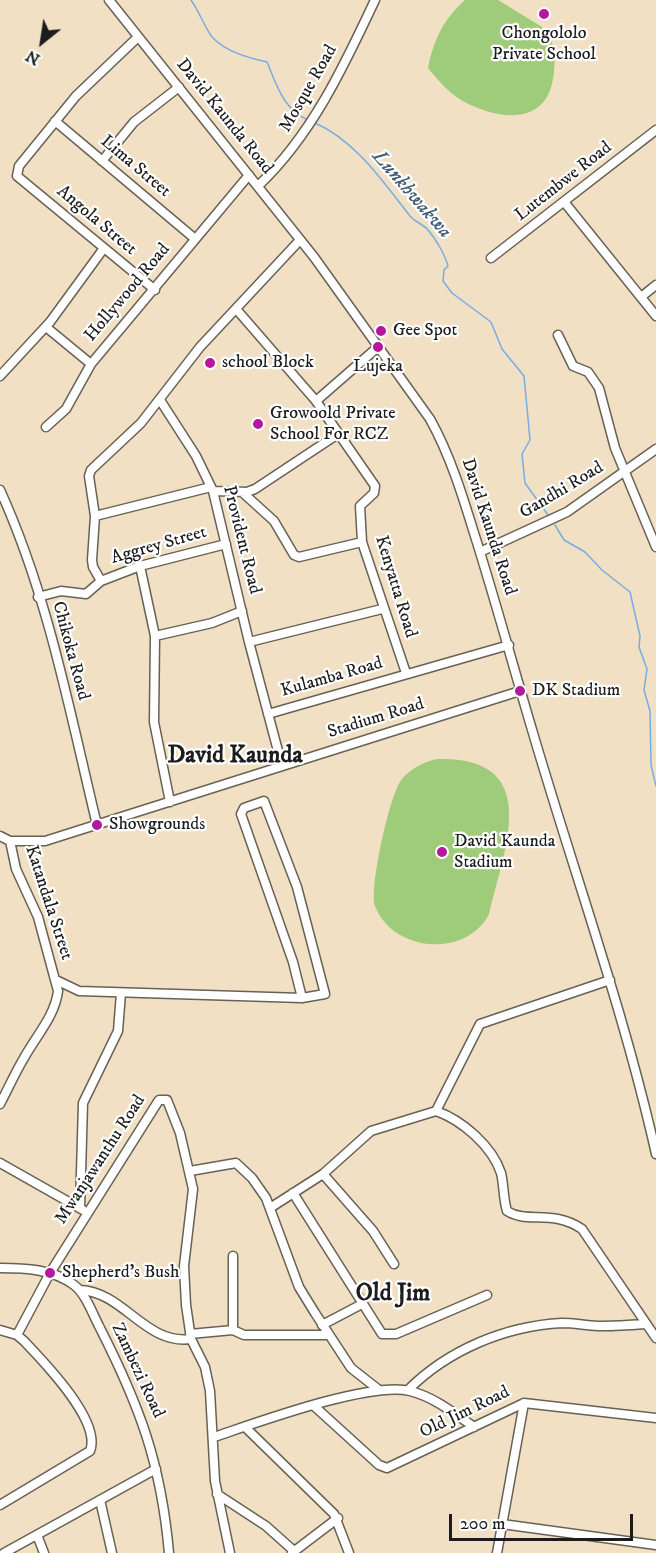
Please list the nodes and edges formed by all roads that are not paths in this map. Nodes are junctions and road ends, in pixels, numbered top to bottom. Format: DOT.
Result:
graph roads {
  1 [pos="109,0"];
  2 [pos="375,0"];
  3 [pos="138,37"];
  4 [pos="179,87"];
  5 [pos="55,122"];
  6 [pos="656,130"];
  7 [pos="102,161"];
  8 [pos="249,175"];
  9 [pos="258,186"];
  10 [pos="565,203"];
  11 [pos="194,238"];
  12 [pos="300,240"];
  13 [pos="104,248"];
  14 [pos="491,258"];
  15 [pos="656,285"];
  16 [pos="155,290"];
  17 [pos="641,297"];
  18 [pos="237,310"];
  19 [pos="656,316"];
  20 [pos="46,327"];
  21 [pos="558,335"];
  22 [pos="378,347"];
  23 [pos="91,364"];
  24 [pos="0,376"];
  25 [pos="160,400"];
  26 [pos="316,401"];
  27 [pos="46,427"];
  28 [pos="338,434"];
  29 [pos="656,449"];
  30 [pos="626,472"];
  31 [pos="212,489"];
  32 [pos="0,490"];
  33 [pos="242,492"];
  34 [pos="95,516"];
  35 [pos="362,542"];
  36 [pos="226,544"];
  37 [pos="656,547"];
  38 [pos="480,552"];
  39 [pos="140,566"];
  40 [pos="101,580"];
  41 [pos="38,597"];
  42 [pos="382,609"];
  43 [pos="242,611"];
  44 [pos="155,636"];
  45 [pos="249,642"];
  46 [pos="509,645"];
  47 [pos="406,674"];
  48 [pos="520,691"];
  49 [pos="268,714"];
  50 [pos="282,766"];
  51 [pos="170,802"];
  52 [pos="97,825"];
  53 [pos="0,836"];
  54 [pos="10,841"];
  55 [pos="56,980"];
  56 [pos="610,981"];
  57 [pos="121,993"];
  58 [pos="302,998"];
  59 [pos="0,1104"];
  60 [pos="433,1112"];
  61 [pos="656,1154"];
  62 [pos="0,1162"];
  63 [pos="190,1171"];
  64 [pos="323,1174"];
  65 [pos="293,1193"];
  66 [pos="270,1208"];
  67 [pos="83,1210"];
  68 [pos="233,1256"];
  69 [pos="394,1264"];
  70 [pos="0,1268"];
  71 [pos="50,1273"];
  72 [pos="80,1290"];
  73 [pos="487,1295"];
  74 [pos="362,1304"];
  75 [pos="645,1324"];
  76 [pos="322,1325"];
  77 [pos="0,1330"];
  78 [pos="232,1330"];
  79 [pos="17,1335"];
  80 [pos="328,1335"];
  81 [pos="191,1336"];
  82 [pos="656,1338"];
  83 [pos="380,1390"];
  84 [pos="408,1390"];
  85 [pos="524,1403"];
  86 [pos="313,1406"];
  87 [pos="656,1418"];
  88 [pos="245,1427"];
  89 [pos="474,1427"];
  90 [pos="214,1437"];
  91 [pos="156,1469"];
  92 [pos="217,1494"];
  93 [pos="100,1500"];
  94 [pos="0,1505"];
  95 [pos="338,1518"];
  96 [pos="502,1524"];
  97 [pos="37,1535"];
  98 [pos="656,1545"];
  99 [pos="293,1552"];
  100 [pos="4,1553"];
  101 [pos="44,1553"];
  102 [pos="112,1553"];
  103 [pos="169,1553"];
  104 [pos="230,1553"];
  105 [pos="349,1553"];
  106 [pos="497,1553"];
  1 -- 3 [label="street, David Kaunda Road"];
  2 -- 9 [label="street, Mosque Road"];
  3 -- 4 [label="street, David Kaunda Road"];
  3 -- 5 [label="street"];
  4 -- 7 [label="street"];
  4 -- 8 [label="street, David Kaunda Road"];
  5 -- 7 [label="street, Lima Street"];
  5 -- 13 [label="street, Angola Street"];
  6 -- 10 [label="street, Lutembwe Road"];
  7 -- 11 [label="street, Lima Street"];
  8 -- 9 [label="street, David Kaunda Road"];
  8 -- 11 [label="street, Hollywood Road"];
  9 -- 12 [label="street, David Kaunda Road"];
  10 -- 14 [label="street, Lutembwe Road"];
  10 -- 17 [label="street"];
  11 -- 16 [label="street, Hollywood Road"];
  12 -- 18 [label="street"];
  12 -- 22 [label="street, David Kaunda Road"];
  13 -- 16 [label="street, Angola Street"];
  13 -- 20 [label="street"];
  15 -- 17 [label="street"];
  16 -- 23 [label="street, Hollywood Road"];
  17 -- 19 [label="street"];
  18 -- 25 [label="street"];
  18 -- 26 [label="street, Kenyatta Road"];
  20 -- 23 [label="street, Hollywood Road"];
  20 -- 24 [label="street"];
  21 -- 30 [label="street"];
  22 -- 26 [label="street"];
  22 -- 38 [label="street, David Kaunda Road"];
  23 -- 27 [label="street"];
  25 -- 31 [label="street, Provident Road"];
  25 -- 34 [label="street"];
  26 -- 28 [label="street, Kenyatta Road"];
  28 -- 33 [label="street"];
  28 -- 35 [label="street, Kenyatta Road"];
  29 -- 30 [label="street, Gandhi Road"];
  30 -- 37 [label="street"];
  30 -- 38 [label="street, Gandhi Road"];
  31 -- 33 [label="street"];
  31 -- 34 [label="street"];
  31 -- 36 [label="street, Provident Road"];
  32 -- 41 [label="street, Chikoka Road"];
  33 -- 35 [label="street"];
  34 -- 40 [label="street"];
  35 -- 42 [label="street, Kenyatta Road"];
  36 -- 39 [label="street, Aggrey Street"];
  36 -- 43 [label="street, Provident Road"];
  38 -- 46 [label="street, David Kaunda Road"];
  39 -- 40 [label="street, Aggrey Street"];
  39 -- 44 [label="street"];
  40 -- 41 [label="street, Aggrey Street"];
  41 -- 52 [label="street, Chikoka Road"];
  42 -- 45 [label="street"];
  42 -- 47 [label="street, Kenyatta Road"];
  43 -- 44 [label="street"];
  43 -- 45 [label="street, Provident Road"];
  44 -- 51 [label="street"];
  45 -- 49 [label="street, Provident Road"];
  46 -- 47 [label="street, Kulamba Road"];
  46 -- 48 [label="street, David Kaunda Road"];
  47 -- 49 [label="street, Kulamba Road"];
  48 -- 50 [label="street, Stadium Road"];
  48 -- 56 [label="street, David Kaunda Road"];
  49 -- 50 [label="street, Provident Road"];
  50 -- 51 [label="street, Stadium Road"];
  51 -- 52 [label="street, Stadium Road"];
  52 -- 54 [label="street, Stadium Road"];
  53 -- 54 [label="street, Stadium Road"];
  54 -- 55 [label="street, Katandala Street"];
  55 -- 57 [label="street"];
  55 -- 59 [label="street, Katandala Street"];
  56 -- 60 [label="street"];
  56 -- 61 [label="street, David Kaunda Road"];
  57 -- 58 [label="street"];
  57 -- 67 [label="street"];
  58 -- 58 [label="street"];
  60 -- 64 [label="street"];
  60 -- 75 [label="street"];
  62 -- 67 [label="street"];
  63 -- 66 [label="street"];
  63 -- 67 [label="street, Mwanjawanthu Road"];
  63 -- 81 [label="street, Mwanjawanthu Road"];
  64 -- 65 [label="street"];
  64 -- 69 [label="street"];
  65 -- 66 [label="street"];
  65 -- 74 [label="street"];
  66 -- 76 [label="street"];
  67 -- 71 [label="street, Mwanjawanthu Road"];
  68 -- 78 [label="street"];
  70 -- 71 [label="street"];
  71 -- 72 [label="street"];
  71 -- 79 [label="street, Mwanjawanthu Road"];
  72 -- 81 [label="street"];
  72 -- 91 [label="street, Zambezi Road"];
  73 -- 74 [label="street"];
  74 -- 76 [label="street"];
  75 -- 82 [label="street"];
  75 -- 84 [label="street"];
  76 -- 80 [label="street"];
  77 -- 79 [label="street"];
  78 -- 80 [label="street"];
  78 -- 81 [label="street"];
  79 -- 94 [label="street"];
  80 -- 83 [label="street"];
  81 -- 90 [label="street, Mwanjawanthu Road"];
  83 -- 84 [label="street"];
  83 -- 86 [label="street"];
  84 -- 89 [label="street"];
  85 -- 87 [label="street, Old Jim Road"];
  85 -- 89 [label="street, Old Jim Road"];
  85 -- 96 [label="street"];
  86 -- 88 [label="street"];
  86 -- 89 [label="street, Old Jim Road"];
  88 -- 90 [label="street"];
  88 -- 95 [label="street"];
  90 -- 92 [label="street, Mwanjawanthu Road"];
  91 -- 93 [label="street"];
  91 -- 103 [label="street, Zambezi Road"];
  92 -- 99 [label="street"];
  92 -- 104 [label="street, Mwanjawanthu Road"];
  93 -- 97 [label="street"];
  93 -- 102 [label="street"];
  95 -- 99 [label="street"];
  95 -- 105 [label="street"];
  96 -- 98 [label="street"];
  96 -- 106 [label="street"];
  97 -- 100 [label="street"];
  97 -- 101 [label="street"];
}
